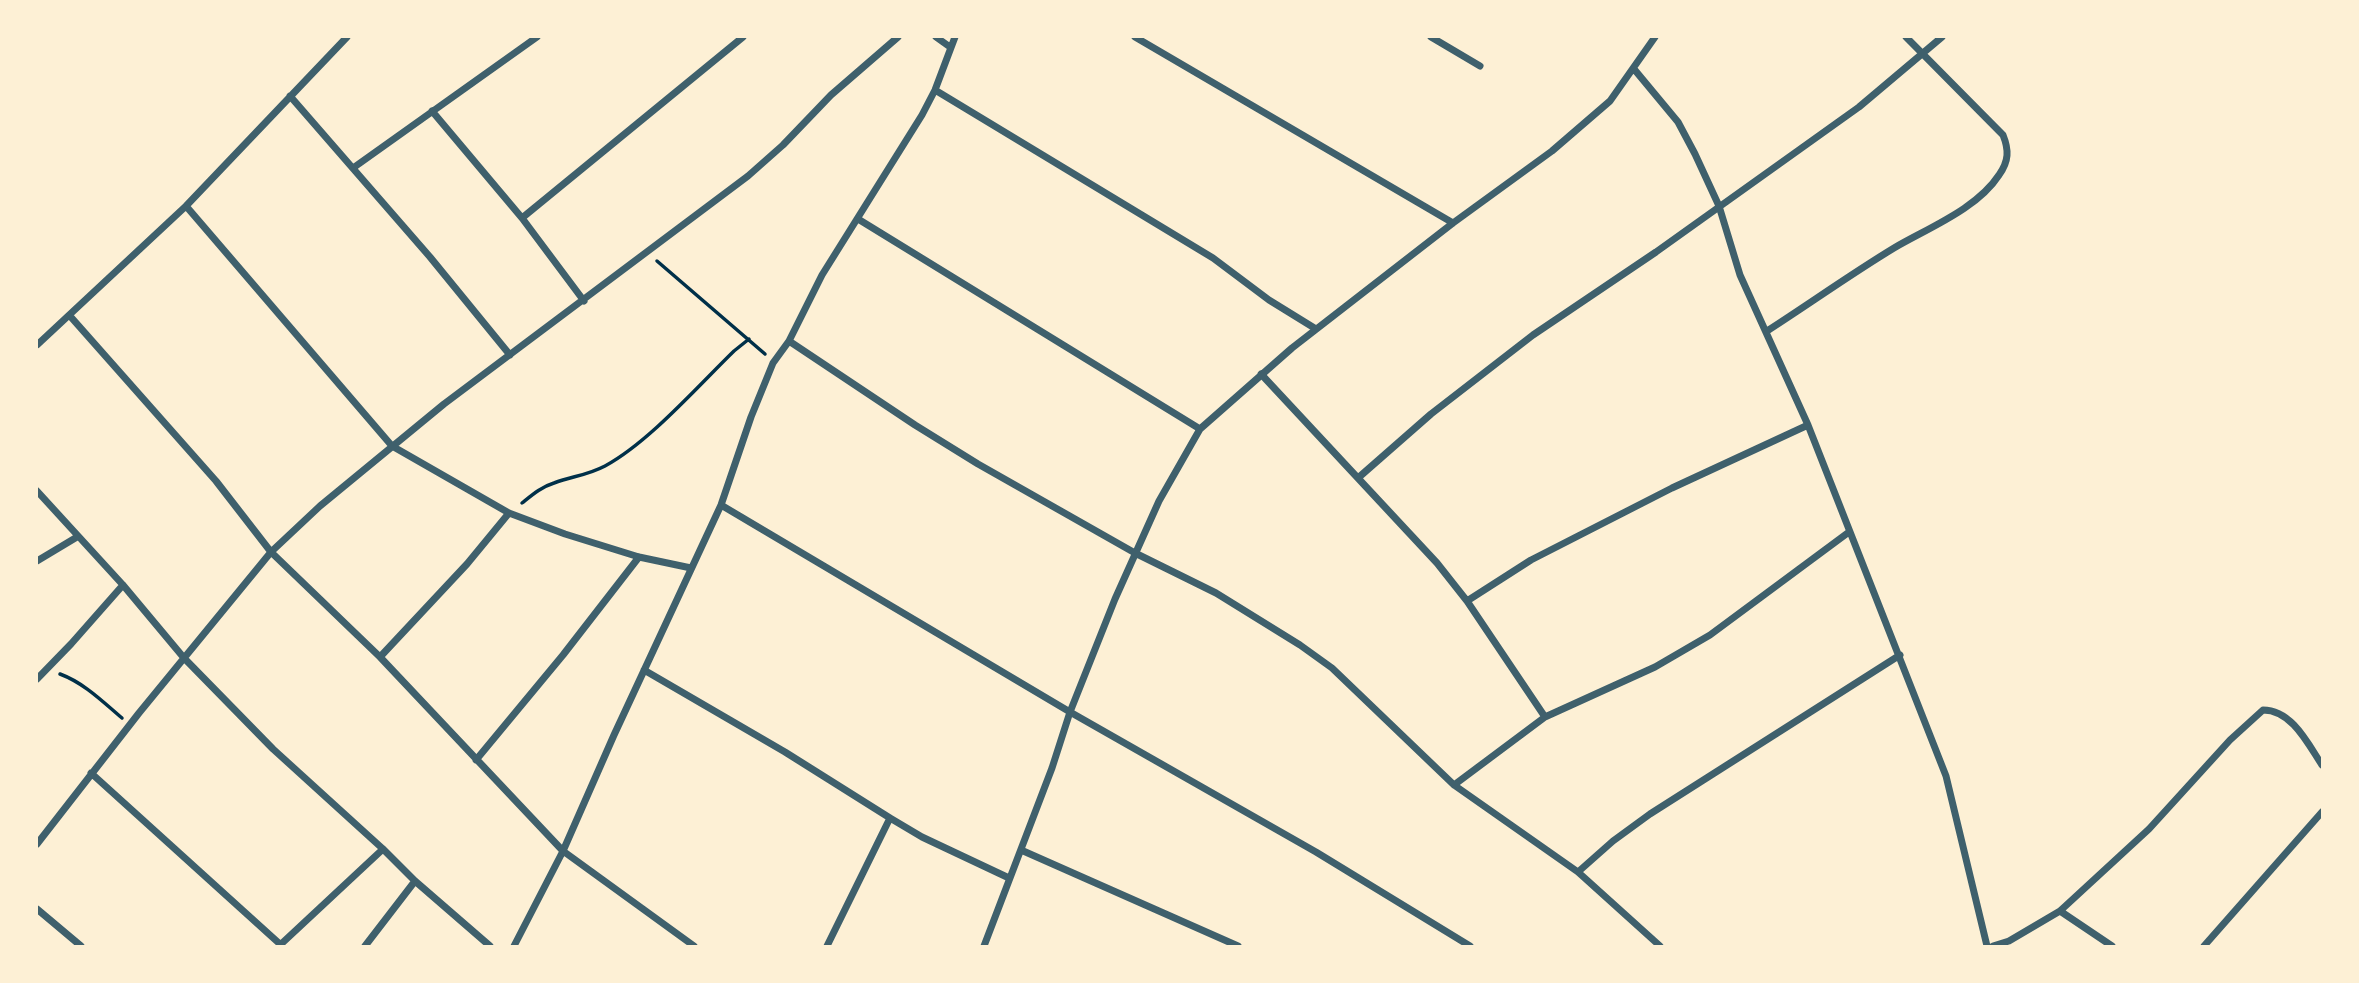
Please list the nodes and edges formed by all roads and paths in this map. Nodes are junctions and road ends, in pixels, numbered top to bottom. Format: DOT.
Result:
graph roads {
  1 [pos="347,37"];
  2 [pos="537,37"];
  3 [pos="743,37"];
  4 [pos="898,37"];
  5 [pos="936,37"];
  6 [pos="955,37"];
  7 [pos="1135,37"];
  8 [pos="1431,37"];
  9 [pos="1655,37"];
  10 [pos="1906,37"];
  11 [pos="1942,37"];
  12 [pos="950,47"];
  13 [pos="1923,54"];
  14 [pos="1480,66"];
  15 [pos="1634,69"];
  16 [pos="935,90"];
  17 [pos="290,96"];
  18 [pos="432,111"];
  19 [pos="353,168"];
  20 [pos="186,206"];
  21 [pos="1719,206"];
  22 [pos="522,218"];
  23 [pos="858,219"];
  24 [pos="1453,223"];
  25 [pos="648,252"];
  26 [pos="583,301"];
  27 [pos="70,316"];
  28 [pos="1316,330"];
  29 [pos="1767,331"];
  30 [pos="749,339"];
  31 [pos="789,341"];
  32 [pos="37,345"];
  33 [pos="510,355"];
  34 [pos="774,363"];
  35 [pos="1261,374"];
  36 [pos="1808,425"];
  37 [pos="1200,429"];
  38 [pos="392,446"];
  39 [pos="1358,478"];
  40 [pos="37,491"];
  41 [pos="720,505"];
  42 [pos="509,513"];
  43 [pos="1849,532"];
  44 [pos="77,537"];
  45 [pos="271,552"];
  46 [pos="1135,553"];
  47 [pos="639,557"];
  48 [pos="37,561"];
  49 [pos="691,568"];
  50 [pos="122,585"];
  51 [pos="1467,601"];
  52 [pos="1900,655"];
  53 [pos="380,657"];
  54 [pos="184,658"];
  55 [pos="644,670"];
  56 [pos="39,677"];
  57 [pos="1070,712"];
  58 [pos="1545,717"];
  59 [pos="130,724"];
  60 [pos="476,760"];
  61 [pos="2322,765"];
  62 [pos="91,774"];
  63 [pos="1454,785"];
  64 [pos="2322,812"];
  65 [pos="890,818"];
  66 [pos="37,844"];
  67 [pos="383,849"];
  68 [pos="1021,849"];
  69 [pos="563,851"];
  70 [pos="1578,872"];
  71 [pos="1009,878"];
  72 [pos="415,881"];
  73 [pos="37,909"];
  74 [pos="2060,911"];
  75 [pos="280,945"];
  76 [pos="81,946"];
  77 [pos="365,946"];
  78 [pos="489,946"];
  79 [pos="514,946"];
  80 [pos="694,946"];
  81 [pos="827,946"];
  82 [pos="985,946"];
  83 [pos="1238,946"];
  84 [pos="1470,946"];
  85 [pos="1660,946"];
  86 [pos="1987,946"];
  87 [pos="1993,946"];
  88 [pos="2112,946"];
  89 [pos="2204,946"];
  1 -- 17 [label="street"];
  2 -- 18 [label="street"];
  3 -- 22 [label="street"];
  4 -- 25 [label="street"];
  5 -- 12 [label="street"];
  6 -- 12 [label="street"];
  7 -- 24 [label="street"];
  8 -- 14 [label="street"];
  9 -- 15 [label="street"];
  10 -- 13 [label="street"];
  11 -- 13 [label="street"];
  12 -- 16 [label="street"];
  13 -- 21 [label="street"];
  13 -- 29 [label="street"];
  15 -- 21 [label="street"];
  15 -- 24 [label="street"];
  16 -- 23 [label="street"];
  16 -- 28 [label="street"];
  17 -- 19 [label="street"];
  17 -- 20 [label="street"];
  18 -- 19 [label="street"];
  18 -- 22 [label="street"];
  19 -- 33 [label="street"];
  20 -- 27 [label="street"];
  20 -- 38 [label="street"];
  21 -- 29 [label="street"];
  21 -- 39 [label="street"];
  22 -- 26 [label="street"];
  23 -- 31 [label="street"];
  23 -- 37 [label="street"];
  24 -- 28 [label="street"];
  25 -- 26 [label="street"];
  25 -- 30 [label="path"];
  26 -- 33 [label="street"];
  27 -- 32 [label="street"];
  27 -- 45 [label="street"];
  28 -- 35 [label="street"];
  29 -- 36 [label="street"];
  30 -- 34 [label="path"];
  30 -- 42 [label="path"];
  31 -- 34 [label="street"];
  31 -- 46 [label="street"];
  33 -- 38 [label="street"];
  34 -- 41 [label="street"];
  35 -- 37 [label="street"];
  35 -- 39 [label="street"];
  36 -- 43 [label="street"];
  36 -- 51 [label="street"];
  37 -- 46 [label="street"];
  38 -- 42 [label="street"];
  38 -- 45 [label="street"];
  39 -- 51 [label="street"];
  40 -- 44 [label="street"];
  41 -- 49 [label="street"];
  41 -- 57 [label="street"];
  42 -- 47 [label="street"];
  42 -- 53 [label="street"];
  43 -- 52 [label="street"];
  43 -- 58 [label="street"];
  44 -- 48 [label="street"];
  44 -- 50 [label="street"];
  45 -- 53 [label="street"];
  45 -- 54 [label="street"];
  46 -- 57 [label="street"];
  46 -- 63 [label="street"];
  47 -- 49 [label="street"];
  47 -- 60 [label="street"];
  49 -- 55 [label="street"];
  50 -- 54 [label="street"];
  50 -- 56 [label="street"];
  51 -- 58 [label="street"];
  52 -- 70 [label="street"];
  52 -- 86 [label="street"];
  53 -- 60 [label="street"];
  54 -- 59 [label="street"];
  54 -- 67 [label="street"];
  55 -- 65 [label="street"];
  55 -- 69 [label="street"];
  56 -- 59 [label="path"];
  57 -- 68 [label="street"];
  57 -- 84 [label="street"];
  58 -- 63 [label="street"];
  59 -- 62 [label="street"];
  60 -- 69 [label="street"];
  61 -- 74 [label="street"];
  62 -- 66 [label="street"];
  62 -- 75 [label="street"];
  63 -- 70 [label="street"];
  64 -- 89 [label="street"];
  65 -- 71 [label="street"];
  65 -- 81 [label="street"];
  67 -- 72 [label="street"];
  67 -- 75 [label="street"];
  68 -- 71 [label="street"];
  68 -- 83 [label="street"];
  69 -- 79 [label="street"];
  69 -- 80 [label="street"];
  70 -- 85 [label="street"];
  71 -- 82 [label="street"];
  72 -- 77 [label="street"];
  72 -- 78 [label="street"];
  73 -- 76 [label="street"];
  74 -- 87 [label="street"];
  74 -- 88 [label="street"];
}
